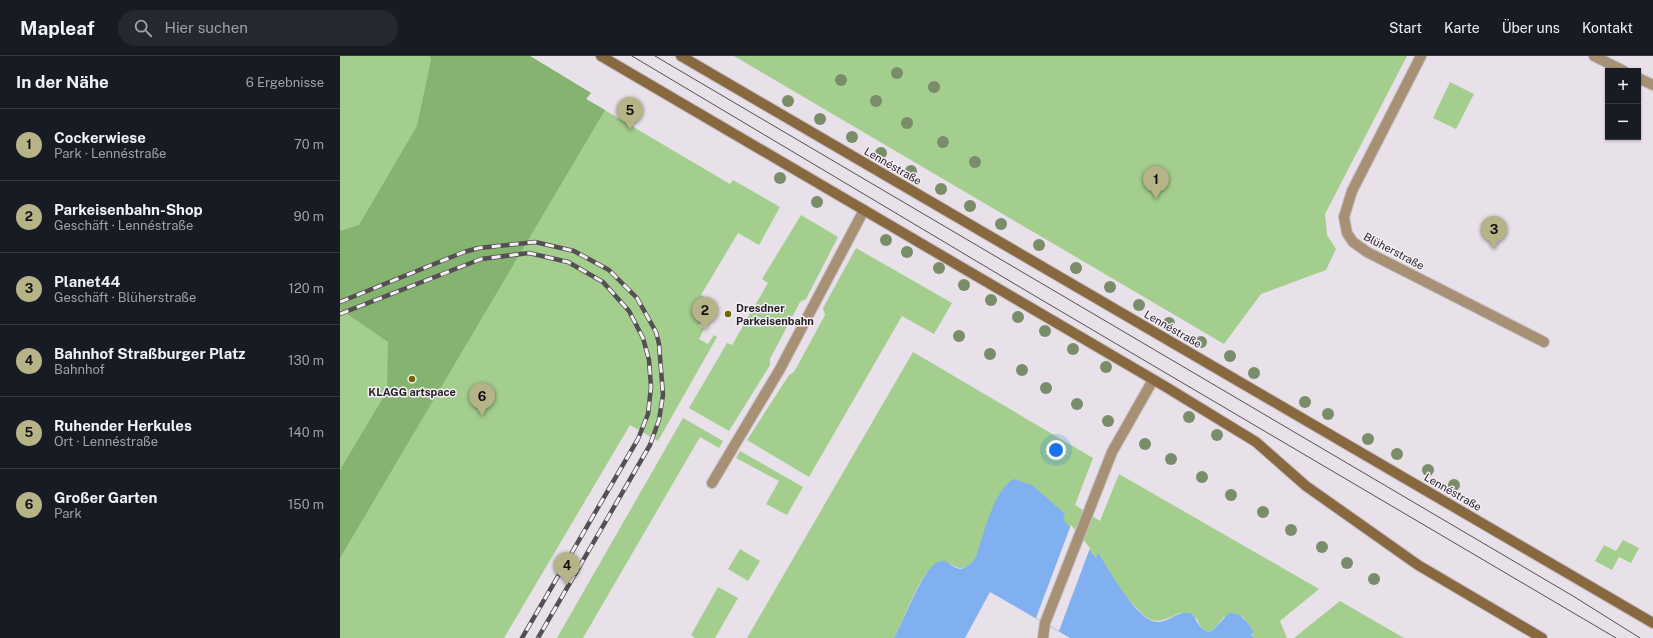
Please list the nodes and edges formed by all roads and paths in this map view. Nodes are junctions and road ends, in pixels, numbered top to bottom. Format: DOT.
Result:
graph roads {
  1 [pos="602,56"];
  2 [pos="681,56"];
  3 [pos="1421,56"];
  4 [pos="1594,56"];
  5 [pos="1618,68"];
  6 [pos="1641,79"];
  7 [pos="1653,85"];
  8 [pos="864,210"];
  9 [pos="1544,342"];
  10 [pos="1153,380"];
  11 [pos="712,483"];
  12 [pos="1653,622"];
  13 [pos="1043,638"];
  14 [pos="1542,638"];
  1 -- 8 [label="main road"];
  2 -- 12 [label="main road, Lennéstraße"];
  3 -- 9 [label="street, Blüherstraße"];
  4 -- 5 [label="street"];
  6 -- 7 [label="street"];
  8 -- 10 [label="main road"];
  8 -- 11 [label="street"];
  10 -- 13 [label="street"];
  10 -- 14 [label="main road"];
}
